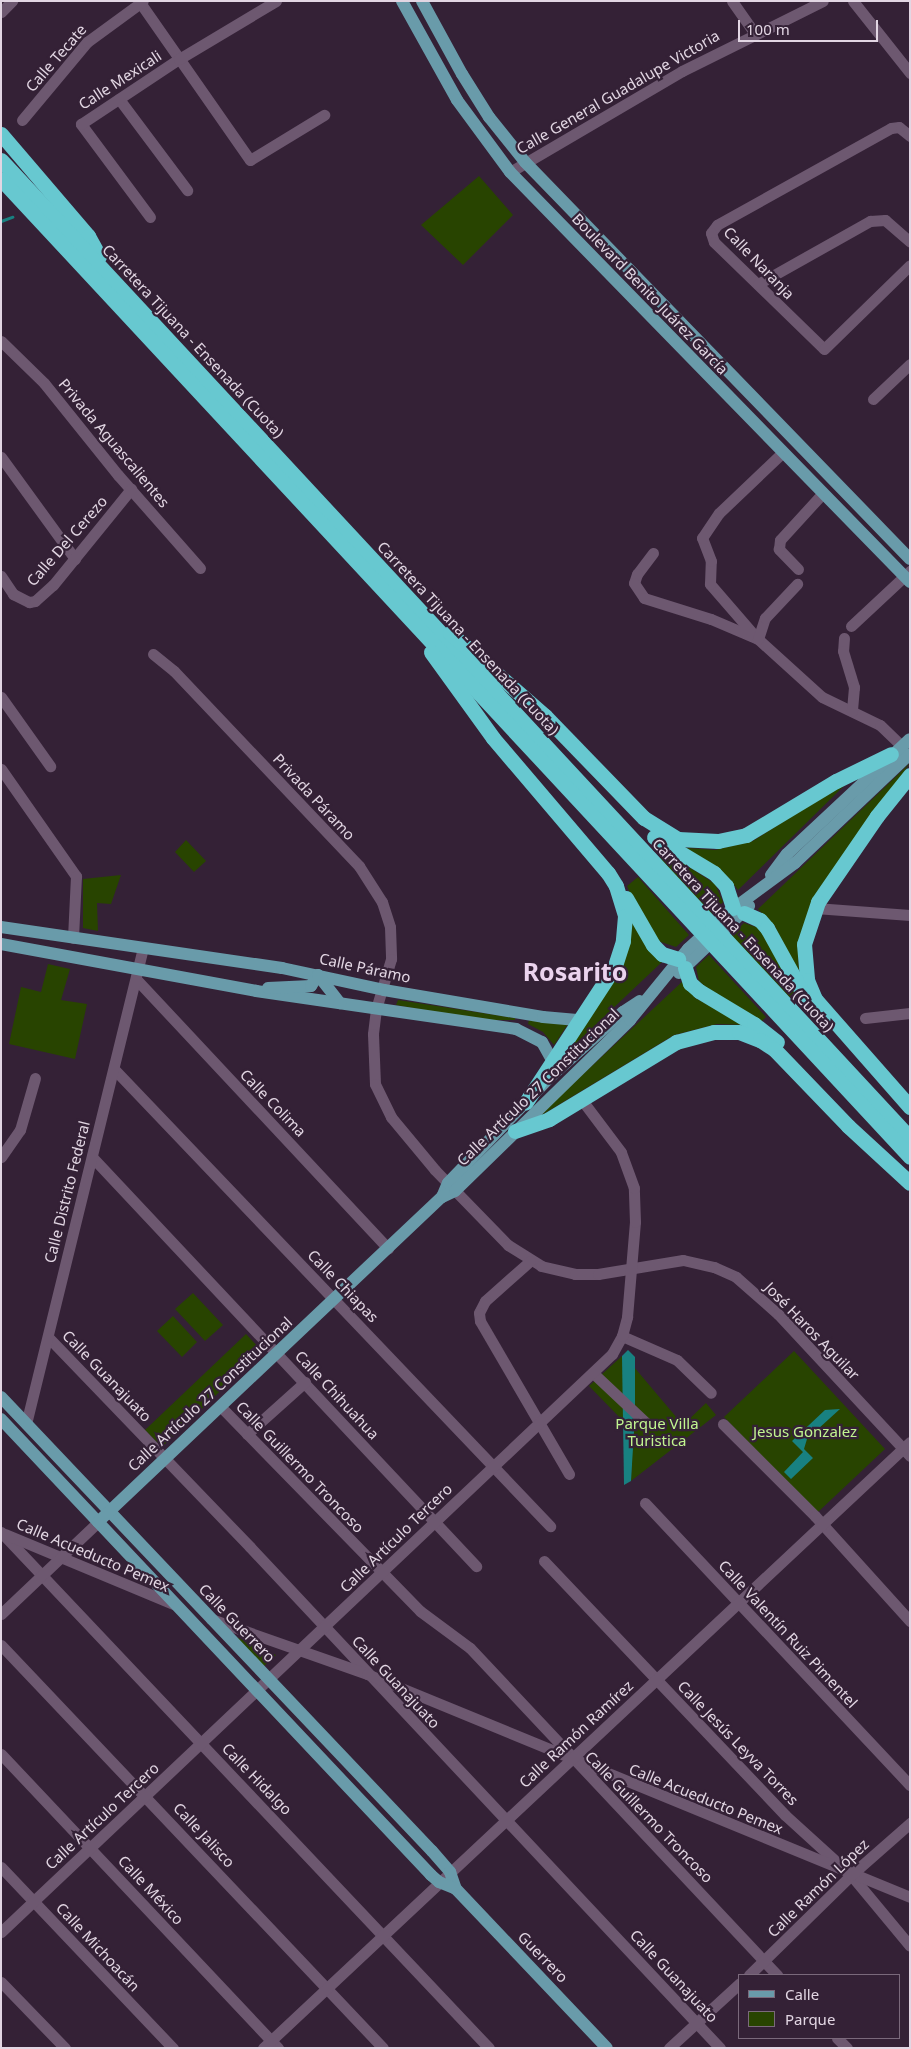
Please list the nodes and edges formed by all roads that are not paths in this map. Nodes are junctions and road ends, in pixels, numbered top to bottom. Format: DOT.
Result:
graph roads {
  1 [pos="12,1"];
  2 [pos="276,1"];
  3 [pos="402,1"];
  4 [pos="422,1"];
  5 [pos="732,1"];
  6 [pos="823,1"];
  7 [pos="853,1"];
  8 [pos="140,2"];
  9 [pos="1,12"];
  10 [pos="754,33"];
  11 [pos="179,59"];
  12 [pos="910,73"];
  13 [pos="119,99"];
  14 [pos="324,115"];
  15 [pos="22,120"];
  16 [pos="1,134"];
  17 [pos="910,136"];
  18 [pos="1,160"];
  19 [pos="525,162"];
  20 [pos="510,172"];
  21 [pos="1,179"];
  22 [pos="188,190"];
  23 [pos="150,217"];
  24 [pos="910,242"];
  25 [pos="907,272"];
  26 [pos="109,275"];
  27 [pos="758,284"];
  28 [pos="1,340"];
  29 [pos="910,364"];
  30 [pos="873,399"];
  31 [pos="782,453"];
  32 [pos="1,457"];
  33 [pos="132,489"];
  34 [pos="822,494"];
  35 [pos="653,553"];
  36 [pos="75,558"];
  37 [pos="910,559"];
  38 [pos="200,568"];
  39 [pos="798,569"];
  40 [pos="1,576"];
  41 [pos="908,576"];
  42 [pos="798,584"];
  43 [pos="423,624"];
  44 [pos="851,626"];
  45 [pos="844,638"];
  46 [pos="758,639"];
  47 [pos="153,654"];
  48 [pos="513,688"];
  49 [pos="1,697"];
  50 [pos="852,711"];
  51 [pos="493,738"];
  52 [pos="903,748"];
  53 [pos="50,766"];
  54 [pos="1,770"];
  55 [pos="910,775"];
  56 [pos="763,886"];
  57 [pos="815,908"];
  58 [pos="735,914"];
  59 [pos="910,914"];
  60 [pos="1,927"];
  61 [pos="74,938"];
  62 [pos="1,944"];
  63 [pos="143,949"];
  64 [pos="687,958"];
  65 [pos="137,974"];
  66 [pos="318,975"];
  67 [pos="384,990"];
  68 [pos="256,991"];
  69 [pos="651,994"];
  70 [pos="340,1003"];
  71 [pos="376,1009"];
  72 [pos="910,1013"];
  73 [pos="865,1018"];
  74 [pos="580,1020"];
  75 [pos="552,1060"];
  76 [pos="114,1069"];
  77 [pos="35,1078"];
  78 [pos="581,1099"];
  79 [pos="526,1102"];
  80 [pos="910,1106"];
  81 [pos="910,1115"];
  82 [pos="515,1131"];
  83 [pos="910,1138"];
  84 [pos="1,1157"];
  85 [pos="910,1157"];
  86 [pos="93,1158"];
  87 [pos="910,1183"];
  88 [pos="452,1187"];
  89 [pos="388,1248"];
  90 [pos="530,1261"];
  91 [pos="630,1268"];
  92 [pos="335,1298"];
  93 [pos="622,1336"];
  94 [pos="48,1337"];
  95 [pos="277,1353"];
  96 [pos="593,1373"];
  97 [pos="305,1382"];
  98 [pos="711,1392"];
  99 [pos="1,1397"];
  100 [pos="220,1407"];
  101 [pos="1,1420"];
  102 [pos="646,1423"];
  103 [pos="26,1424"];
  104 [pos="538,1424"];
  105 [pos="723,1424"];
  106 [pos="247,1434"];
  107 [pos="907,1449"];
  108 [pos="166,1459"];
  109 [pos="491,1467"];
  110 [pos="569,1474"];
  111 [pos="645,1504"];
  112 [pos="108,1513"];
  113 [pos="98,1522"];
  114 [pos="435,1522"];
  115 [pos="822,1524"];
  116 [pos="550,1526"];
  117 [pos="2,1533"];
  118 [pos="62,1557"];
  119 [pos="544,1561"];
  120 [pos="476,1566"];
  121 [pos="382,1573"];
  122 [pos="42,1576"];
  123 [pos="173,1604"];
  124 [pos="739,1604"];
  125 [pos="1,1614"];
  126 [pos="212,1619"];
  127 [pos="910,1621"];
  128 [pos="324,1626"];
  129 [pos="1,1645"];
  130 [pos="300,1650"];
  131 [pos="367,1674"];
  132 [pos="269,1678"];
  133 [pos="657,1680"];
  134 [pos="256,1690"];
  135 [pos="202,1744"];
  136 [pos="1,1754"];
  137 [pos="572,1760"];
  138 [pos="910,1786"];
  139 [pos="146,1796"];
  140 [pos="504,1820"];
  141 [pos="910,1823"];
  142 [pos="91,1847"];
  143 [pos="1,1866"];
  144 [pos="450,1872"];
  145 [pos="851,1875"];
  146 [pos="439,1882"];
  147 [pos="456,1889"];
  148 [pos="910,1897"];
  149 [pos="34,1901"];
  150 [pos="1,1932"];
  151 [pos="383,1934"];
  152 [pos="910,1946"];
  153 [pos="764,1962"];
  154 [pos="750,1974"];
  155 [pos="776,1974"];
  156 [pos="1,1982"];
  157 [pos="738,1986"];
  158 [pos="327,1987"];
  159 [pos="696,2022"];
  160 [pos="838,2039"];
  161 [pos="270,2045"];
  162 [pos="65,2048"];
  163 [pos="172,2048"];
  164 [pos="383,2048"];
  165 [pos="490,2048"];
  166 [pos="607,2048"];
  167 [pos="669,2048"];
  168 [pos="720,2048"];
  169 [pos="847,2048"];
  1 -- 9 [label="street"];
  2 -- 11 [label="street, Calle Mexicali"];
  3 -- 20 [label="main road, Boulevard Benito Juárez García"];
  4 -- 19 [label="main road, Boulevard Benito Juárez García"];
  5 -- 10 [label="street"];
  6 -- 10 [label="street, Calle General Guadalupe Victoria"];
  7 -- 12 [label="street"];
  8 -- 11 [label="street"];
  8 -- 15 [label="street, Calle Tecate"];
  10 -- 19 [label="street, Calle General Guadalupe Victoria"];
  11 -- 13 [label="street, Calle Mexicali"];
  11 -- 14 [label="street"];
  13 -- 22 [label="street"];
  13 -- 23 [label="street, Calle Mexicali"];
  16 -- 26 [label="highway"];
  17 -- 27 [label="street, Calle Naranja"];
  18 -- 26 [label="highway, Carretera Tijuana - Ensenada (Cuota)"];
  19 -- 20 [label="street, Calle General Guadalupe Victoria"];
  19 -- 37 [label="main road, Boulevard Benito Juárez García"];
  20 -- 31 [label="main road, Boulevard Benito Juárez García"];
  21 -- 43 [label="highway, Carretera Tijuana - Ensenada (Cuota)"];
  24 -- 27 [label="street"];
  25 -- 27 [label="street, Calle Naranja"];
  26 -- 43 [label="highway, Carretera Tijuana - Ensenada (Cuota)"];
  28 -- 33 [label="street, Privada Aguascalientes"];
  29 -- 30 [label="street"];
  31 -- 34 [label="main road, Boulevard Benito Juárez García"];
  31 -- 46 [label="street"];
  32 -- 36 [label="street"];
  33 -- 36 [label="street, Calle Del Cerezo"];
  33 -- 38 [label="street, Privada Aguascalientes"];
  34 -- 39 [label="street"];
  34 -- 41 [label="main road, Boulevard Benito Juárez García"];
  35 -- 46 [label="street"];
  36 -- 40 [label="street, Calle Del Cerezo"];
  41 -- 44 [label="street"];
  42 -- 46 [label="street"];
  43 -- 48 [label="highway"];
  43 -- 51 [label="highway"];
  43 -- 83 [label="highway, Carretera Tijuana - Ensenada (Cuota)"];
  43 -- 85 [label="highway, Carretera Tijuana - Ensenada (Cuota)"];
  45 -- 50 [label="street"];
  46 -- 50 [label="street"];
  47 -- 67 [label="street, Privada Páramo"];
  48 -- 52 [label="highway"];
  48 -- 58 [label="highway"];
  49 -- 53 [label="street"];
  50 -- 52 [label="street"];
  51 -- 64 [label="highway"];
  51 -- 74 [label="highway"];
  52 -- 56 [label="main road, Calle Artículo 27 Constitucional"];
  52 -- 56 [label="main road, Calle Artículo 27 Constitucional"];
  54 -- 61 [label="street"];
  55 -- 57 [label="highway"];
  56 -- 58 [label="main road, Calle Artículo 27 Constitucional"];
  57 -- 59 [label="street"];
  57 -- 80 [label="highway"];
  58 -- 64 [label="main road, Calle Artículo 27 Constitucional"];
  58 -- 81 [label="highway"];
  60 -- 61 [label="main road"];
  61 -- 63 [label="main road"];
  62 -- 65 [label="main road"];
  63 -- 65 [label="street, Calle Distrito Federal"];
  63 -- 66 [label="main road, Calle Páramo"];
  64 -- 69 [label="main road, Calle Artículo 27 Constitucional"];
  64 -- 87 [label="highway"];
  65 -- 68 [label="main road"];
  65 -- 76 [label="street, Calle Distrito Federal"];
  65 -- 89 [label="street, Calle Colima"];
  66 -- 67 [label="main road, Calle Páramo"];
  66 -- 68 [label="main road"];
  66 -- 70 [label="main road"];
  67 -- 71 [label="street, José Haros Aguilar"];
  67 -- 74 [label="main road, Calle Páramo"];
  68 -- 70 [label="main road"];
  69 -- 79 [label="main road, Calle Artículo 27 Constitucional"];
  69 -- 82 [label="main road, Calle Artículo 27 Constitucional"];
  70 -- 71 [label="main road"];
  71 -- 75 [label="main road"];
  71 -- 88 [label="street, José Haros Aguilar"];
  72 -- 73 [label="street"];
  74 -- 75 [label="highway"];
  75 -- 79 [label="highway"];
  76 -- 86 [label="street, Calle Distrito Federal"];
  76 -- 92 [label="street, Calle Chiapas"];
  77 -- 84 [label="street"];
  78 -- 82 [label="highway"];
  78 -- 87 [label="highway"];
  78 -- 91 [label="street, Calle Artículo Tercero"];
  79 -- 88 [label="main road, Calle Artículo 27 Constitucional"];
  82 -- 88 [label="main road, Calle Artículo 27 Constitucional"];
  86 -- 94 [label="street, Calle Distrito Federal"];
  86 -- 95 [label="street, Calle Chihuahua"];
  88 -- 89 [label="main road, Calle Artículo 27 Constitucional"];
  88 -- 90 [label="street, José Haros Aguilar"];
  89 -- 92 [label="main road, Calle Artículo 27 Constitucional"];
  90 -- 91 [label="street, José Haros Aguilar"];
  90 -- 104 [label="street"];
  91 -- 93 [label="street, Calle Artículo Tercero"];
  91 -- 107 [label="street, José Haros Aguilar"];
  92 -- 95 [label="main road, Calle Artículo 27 Constitucional"];
  92 -- 109 [label="street, Calle Chiapas"];
  93 -- 96 [label="street, Calle Artículo Tercero"];
  93 -- 98 [label="street"];
  94 -- 103 [label="street, Calle Distrito Federal"];
  94 -- 108 [label="street, Calle Guanajuato"];
  95 -- 97 [label="street, Calle Chihuahua"];
  95 -- 100 [label="main road, Calle Artículo 27 Constitucional"];
  96 -- 102 [label="street"];
  96 -- 104 [label="street, Calle Artículo Tercero"];
  97 -- 106 [label="street"];
  97 -- 114 [label="street, Calle Chihuahua"];
  99 -- 103 [label="main road, Calle Guerrero"];
  100 -- 106 [label="street, Calle Guillermo Troncoso"];
  100 -- 108 [label="main road, Calle Artículo 27 Constitucional"];
  101 -- 113 [label="main road"];
  103 -- 112 [label="main road, Calle Guerrero"];
  104 -- 109 [label="street, Calle Artículo Tercero"];
  104 -- 110 [label="street"];
  105 -- 115 [label="street"];
  106 -- 121 [label="street, Calle Guillermo Troncoso"];
  107 -- 115 [label="street, Calle Ramón Ramírez"];
  108 -- 112 [label="main road, Calle Artículo 27 Constitucional"];
  108 -- 128 [label="street, Calle Guanajuato"];
  109 -- 114 [label="street, Calle Artículo Tercero"];
  109 -- 116 [label="street, Calle Chiapas"];
  111 -- 124 [label="street, Calle Valentín Ruiz Pimentel"];
  112 -- 113 [label="main road, Calle Artículo 27 Constitucional"];
  112 -- 126 [label="main road, Calle Guerrero"];
  113 -- 118 [label="street, Calle Artículo 27 Constitucional"];
  113 -- 123 [label="main road"];
  114 -- 120 [label="street, Calle Chihuahua"];
  114 -- 121 [label="street, Calle Artículo Tercero"];
  115 -- 124 [label="street, Calle Ramón Ramírez"];
  115 -- 127 [label="street"];
  117 -- 118 [label="street, Calle Acueducto Pemex"];
  117 -- 122 [label="street, Calle Hidalgo"];
  118 -- 122 [label="street, Calle Artículo 27 Constitucional"];
  118 -- 123 [label="street, Calle Acueducto Pemex"];
  119 -- 133 [label="street, Calle Jesús Leyva Torres"];
  121 -- 128 [label="street, Calle Artículo Tercero"];
  121 -- 137 [label="street, Calle Guillermo Troncoso"];
  122 -- 125 [label="street, Calle Artículo 27 Constitucional"];
  122 -- 135 [label="street, Calle Hidalgo"];
  123 -- 134 [label="main road"];
  124 -- 133 [label="street, Calle Ramón Ramírez"];
  124 -- 138 [label="street, Calle Valentín Ruiz Pimentel"];
  126 -- 130 [label="street, Calle Acueducto Pemex"];
  126 -- 132 [label="main road, Calle Guerrero"];
  128 -- 130 [label="street, Calle Artículo Tercero"];
  128 -- 131 [label="street, Calle Guanajuato"];
  129 -- 139 [label="street, Calle Jalisco"];
  130 -- 131 [label="street, Calle Acueducto Pemex"];
  130 -- 132 [label="street, Calle Artículo Tercero"];
  131 -- 137 [label="street, Calle Acueducto Pemex"];
  131 -- 140 [label="street, Calle Guanajuato"];
  132 -- 134 [label="street, Calle Artículo Tercero"];
  132 -- 144 [label="main road, Calle Guerrero"];
  133 -- 137 [label="street, Calle Ramón Ramírez"];
  133 -- 145 [label="street, Calle Jesús Leyva Torres"];
  134 -- 135 [label="street, Calle Artículo Tercero"];
  134 -- 146 [label="main road"];
  135 -- 139 [label="street, Calle Artículo Tercero"];
  135 -- 151 [label="street, Calle Hidalgo"];
  136 -- 142 [label="street, Calle México"];
  137 -- 140 [label="street, Calle Ramón Ramírez"];
  137 -- 145 [label="street, Calle Acueducto Pemex"];
  137 -- 153 [label="street, Calle Guillermo Troncoso"];
  139 -- 142 [label="street, Calle Artículo Tercero"];
  139 -- 158 [label="street, Calle Jalisco"];
  140 -- 144 [label="street, Calle Ramón Ramírez"];
  140 -- 159 [label="street, Calle Guanajuato"];
  141 -- 145 [label="street, Calle Ramón López"];
  142 -- 149 [label="street, Calle Artículo Tercero"];
  142 -- 161 [label="street, Calle México"];
  143 -- 149 [label="street, Calle Michoacán"];
  144 -- 146 [label="street, Calle Ramón Ramírez"];
  144 -- 147 [label="main road, Guerrero"];
  145 -- 148 [label="street, Calle Acueducto Pemex"];
  145 -- 152 [label="street, Calle Jesús Leyva Torres"];
  145 -- 153 [label="street, Calle Ramón López"];
  146 -- 147 [label="main road, Guerrero"];
  146 -- 151 [label="street, Calle Ramón Ramírez"];
  147 -- 166 [label="main road, Guerrero"];
  149 -- 150 [label="street, Calle Artículo Tercero"];
  149 -- 163 [label="street, Calle Michoacán"];
  151 -- 158 [label="street, Calle Ramón Ramírez"];
  151 -- 165 [label="street, Calle Hidalgo"];
  153 -- 154 [label="street, Calle Ramón López"];
  153 -- 155 [label="street, Calle Guillermo Troncoso"];
  156 -- 162 [label="street"];
  157 -- 159 [label="street"];
  158 -- 161 [label="street, Calle Ramón Ramírez"];
  158 -- 164 [label="street, Calle Jalisco"];
  159 -- 167 [label="street"];
  159 -- 168 [label="street, Calle Guanajuato"];
  160 -- 169 [label="street"];
}
